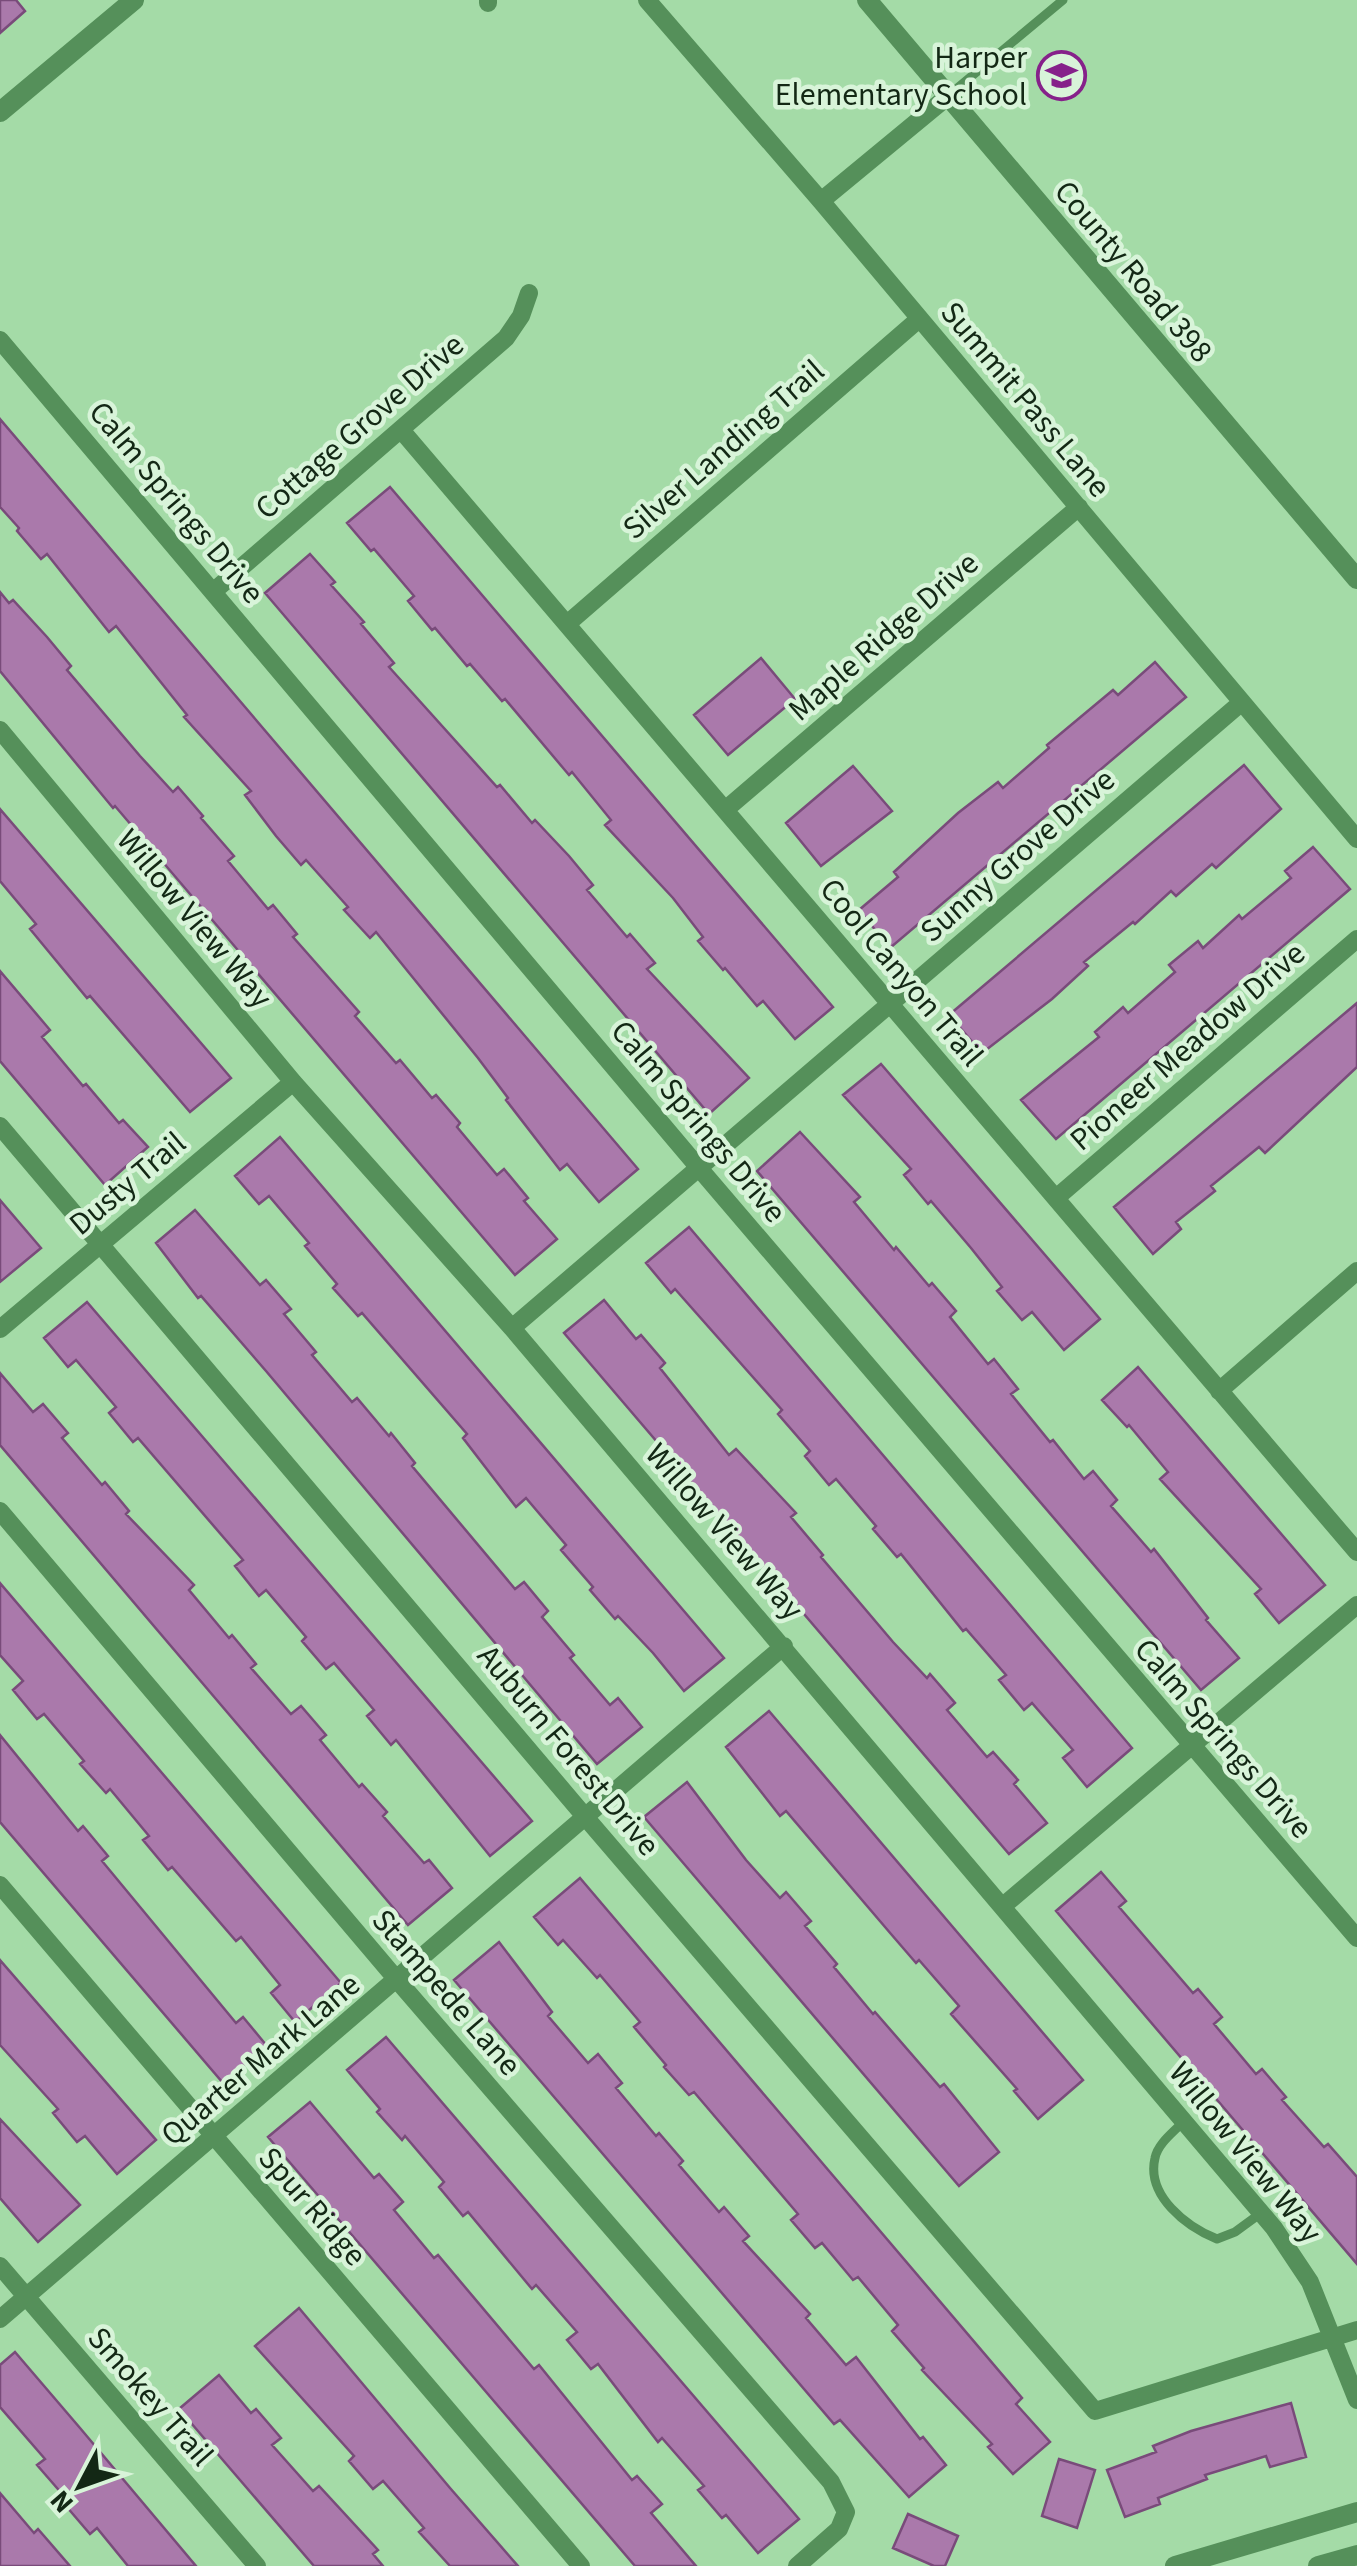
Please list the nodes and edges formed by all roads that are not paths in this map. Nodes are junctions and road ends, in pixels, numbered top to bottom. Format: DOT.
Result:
graph roads {
  1 [pos="134,0"];
  2 [pos="647,0"];
  3 [pos="867,0"];
  4 [pos="1063,0"];
  5 [pos="947,97"];
  6 [pos="0,112"];
  7 [pos="821,201"];
  8 [pos="529,294"];
  9 [pos="919,318"];
  10 [pos="2,347"];
  11 [pos="402,430"];
  12 [pos="1079,508"];
  13 [pos="1357,579"];
  14 [pos="214,591"];
  15 [pos="567,624"];
  16 [pos="1242,702"];
  17 [pos="0,730"];
  18 [pos="725,810"];
  19 [pos="1357,838"];
  20 [pos="1357,939"];
  21 [pos="890,1004"];
  22 [pos="293,1082"];
  23 [pos="0,1126"];
  24 [pos="699,1168"];
  25 [pos="1056,1198"];
  26 [pos="100,1245"];
  27 [pos="1357,1271"];
  28 [pos="512,1328"];
  29 [pos="0,1330"];
  30 [pos="1220,1390"];
  31 [pos="0,1511"];
  32 [pos="1357,1552"];
  33 [pos="1357,1605"];
  34 [pos="784,1646"];
  35 [pos="1191,1746"];
  36 [pos="587,1818"];
  37 [pos="0,1885"];
  38 [pos="1003,1906"];
  39 [pos="1357,1938"];
  40 [pos="398,1981"];
  41 [pos="1184,2122"];
  42 [pos="214,2136"];
  43 [pos="1261,2213"];
  44 [pos="0,2266"];
  45 [pos="26,2296"];
  46 [pos="0,2319"];
  47 [pos="1357,2330"];
  48 [pos="1334,2339"];
  49 [pos="1357,2400"];
  50 [pos="1357,2512"];
  51 [pos="1357,2555"];
  52 [pos="257,2566"];
  53 [pos="581,2566"];
  54 [pos="797,2566"];
  55 [pos="1175,2566"];
  56 [pos="1318,2566"];
  1 -- 6 [label="street"];
  2 -- 7 [label="street, Summit Pass Lane"];
  3 -- 5 [label="street, County Road 398"];
  4 -- 5 [label="lane"];
  5 -- 7 [label="street"];
  5 -- 13 [label="street, County Road 398"];
  7 -- 9 [label="street, Summit Pass Lane"];
  8 -- 11 [label="street, Cottage Grove Drive"];
  9 -- 12 [label="street, Summit Pass Lane"];
  9 -- 15 [label="street, Silver Landing Trail"];
  10 -- 14 [label="street, Calm Springs Drive"];
  11 -- 14 [label="street, Cottage Grove Drive"];
  11 -- 15 [label="street, Cool Canyon Trail"];
  12 -- 16 [label="street, Summit Pass Lane"];
  12 -- 18 [label="street, Maple Ridge Drive"];
  14 -- 24 [label="street, Calm Springs Drive"];
  15 -- 18 [label="street, Cool Canyon Trail"];
  16 -- 19 [label="street, Summit Pass Lane"];
  16 -- 21 [label="street, Sunny Grove Drive"];
  17 -- 22 [label="street, Willow View Way"];
  18 -- 21 [label="street, Cool Canyon Trail"];
  20 -- 25 [label="street, Pioneer Meadow Drive"];
  21 -- 24 [label="street, Sunny Grove Drive"];
  21 -- 25 [label="street, Cool Canyon Trail"];
  22 -- 26 [label="street, Dusty Trail"];
  22 -- 28 [label="street, Willow View Way"];
  23 -- 26 [label="street, Auburn Forest Drive"];
  24 -- 28 [label="street, Sunny Grove Drive"];
  24 -- 35 [label="street, Calm Springs Drive"];
  25 -- 30 [label="street, Cool Canyon Trail"];
  26 -- 29 [label="street, Dusty Trail"];
  26 -- 36 [label="street, Auburn Forest Drive"];
  27 -- 30 [label="street"];
  28 -- 34 [label="street, Willow View Way"];
  30 -- 32 [label="street, Cool Canyon Trail"];
  31 -- 40 [label="street, Stampede Lane"];
  33 -- 35 [label="street"];
  34 -- 36 [label="street, Quarter Mark Lane"];
  34 -- 38 [label="street, Willow View Way"];
  35 -- 38 [label="street"];
  35 -- 39 [label="street, Calm Springs Drive"];
  36 -- 40 [label="street, Quarter Mark Lane"];
  36 -- 48 [label="street, Auburn Forest Drive"];
  37 -- 42 [label="street, Spur Ridge"];
  38 -- 41 [label="street, Willow View Way"];
  40 -- 42 [label="street, Quarter Mark Lane"];
  40 -- 54 [label="street, Stampede Lane"];
  41 -- 43 [label="street, Willow View Way"];
  41 -- 43 [label="lane"];
  42 -- 45 [label="street, Quarter Mark Lane"];
  42 -- 53 [label="street, Spur Ridge"];
  43 -- 48 [label="street, Willow View Way"];
  44 -- 45 [label="street, Smokey Trail"];
  45 -- 46 [label="street, Quarter Mark Lane"];
  45 -- 52 [label="street, Smokey Trail"];
  47 -- 48 [label="street"];
  48 -- 49 [label="street, Willow View Way"];
  50 -- 55 [label="street"];
  51 -- 56 [label="street"];
}
